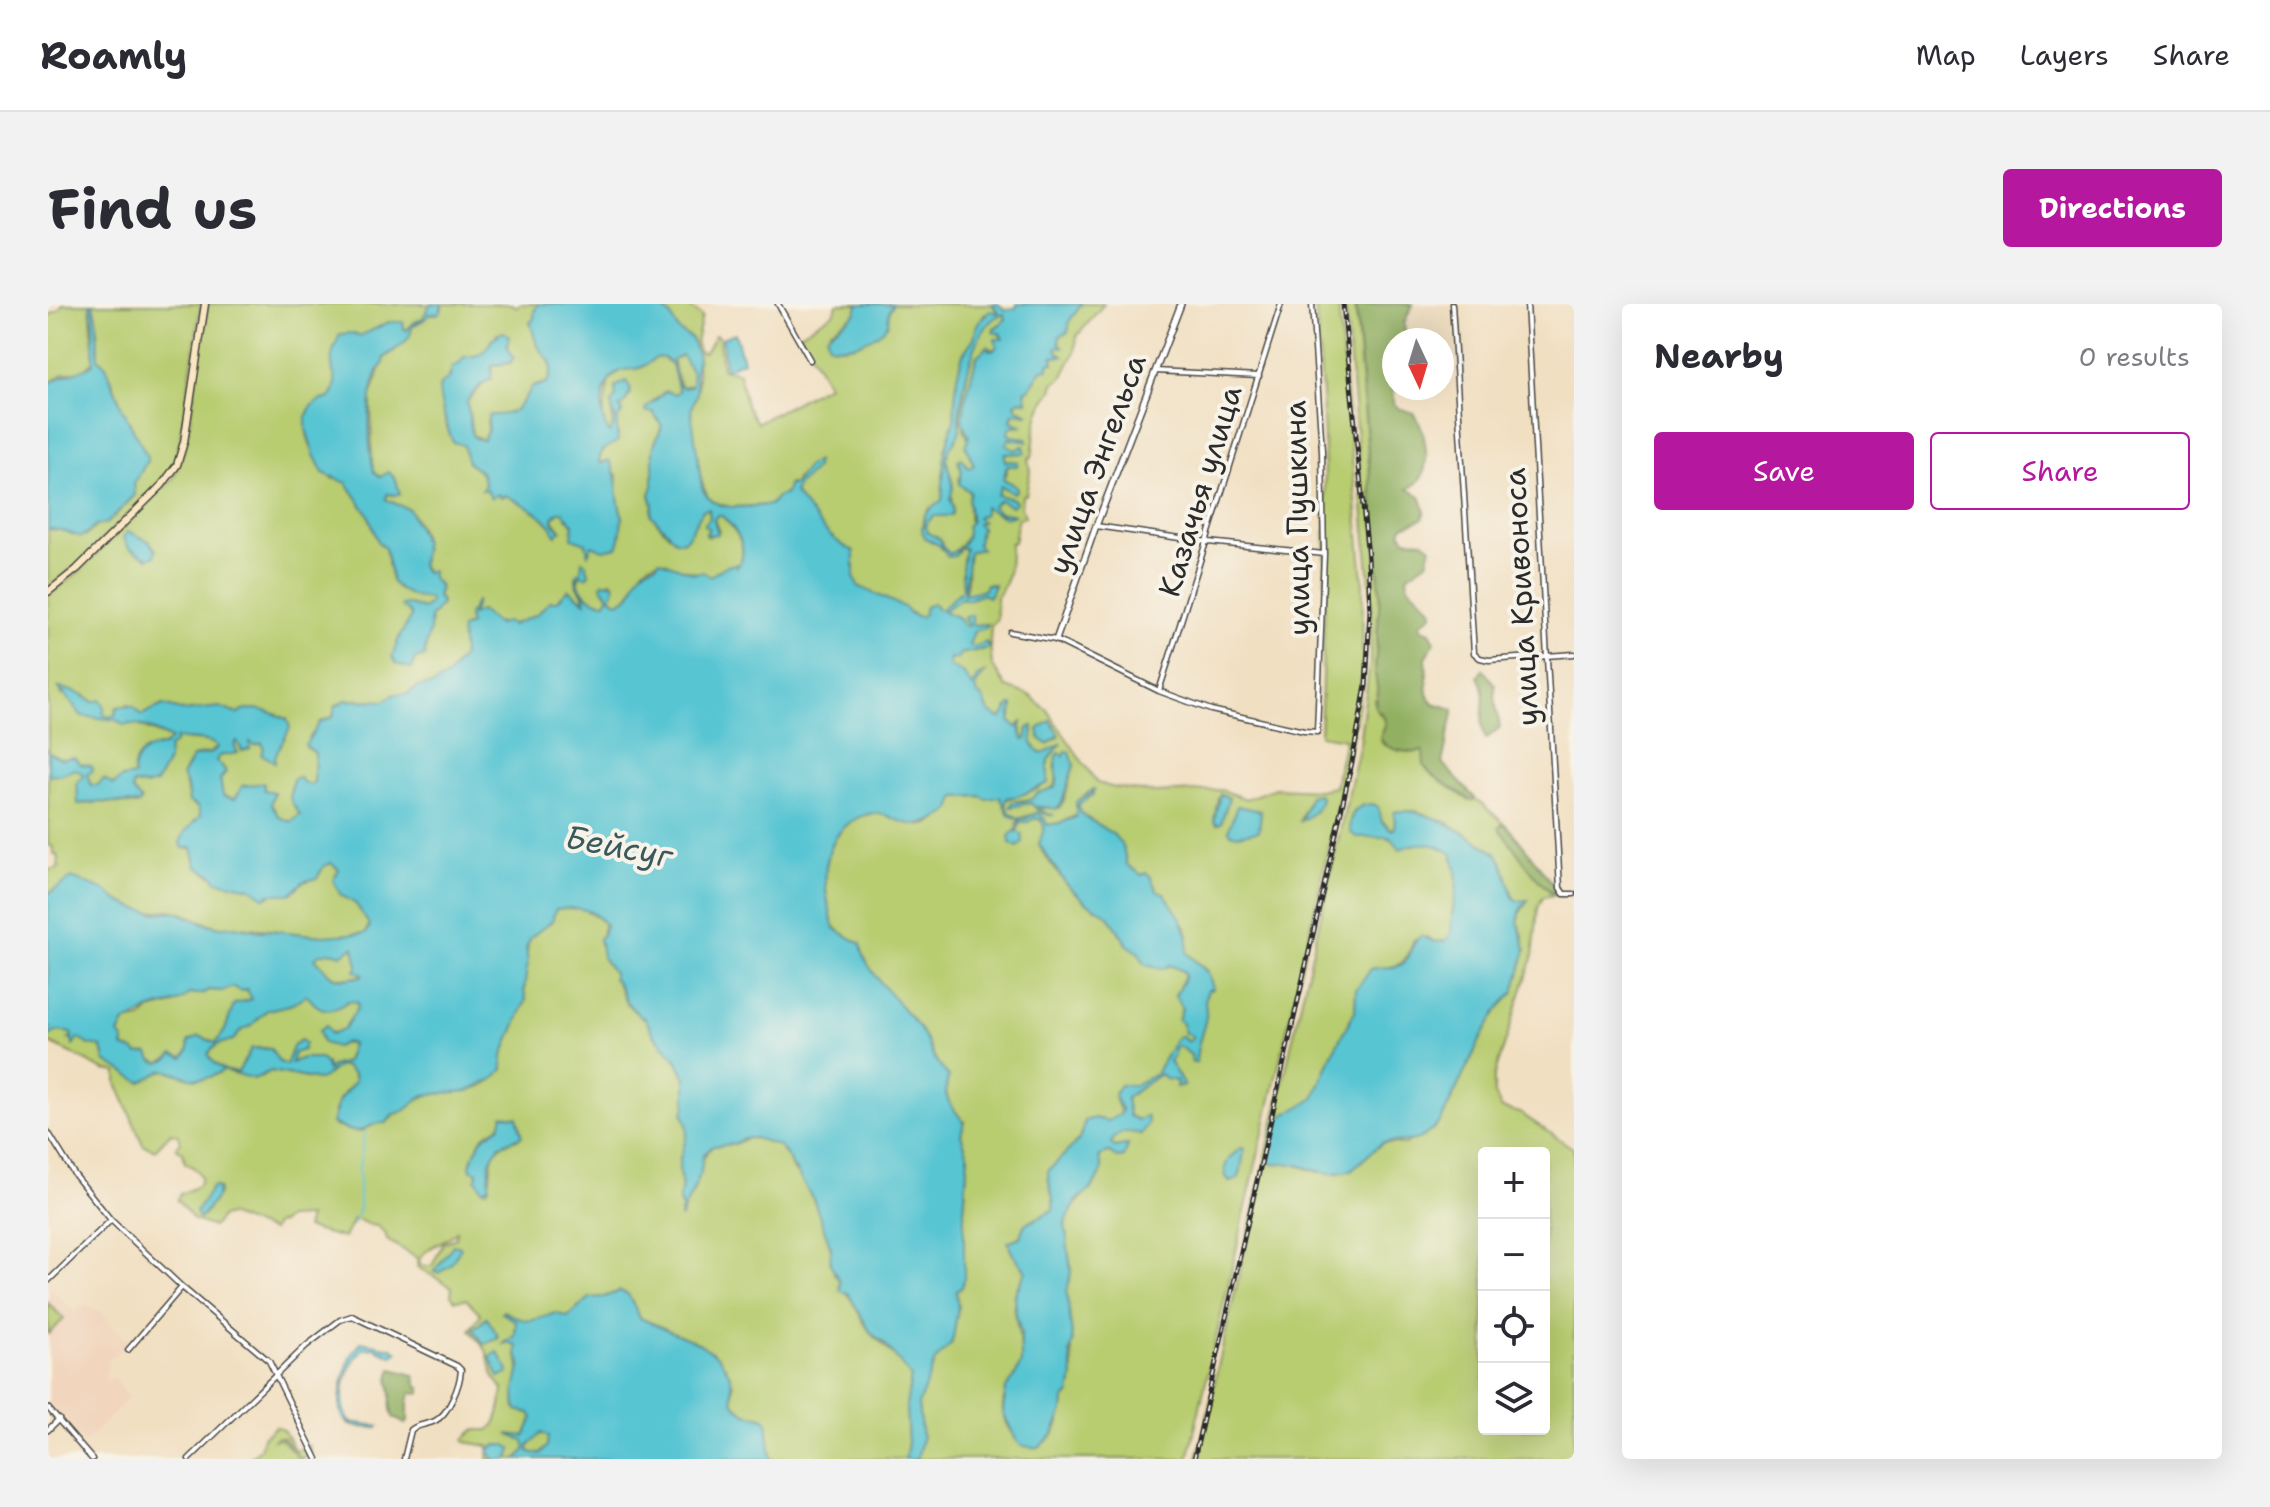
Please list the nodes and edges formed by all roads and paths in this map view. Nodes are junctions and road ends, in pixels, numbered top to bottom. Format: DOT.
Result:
graph roads {
  1 [pos="205,304"];
  2 [pos="778,304"];
  3 [pos="1181,304"];
  4 [pos="1281,304"];
  5 [pos="1312,304"];
  6 [pos="1452,304"];
  7 [pos="1527,304"];
  8 [pos="810,360"];
  9 [pos="1155,371"];
  10 [pos="1259,376"];
  11 [pos="1096,526"];
  12 [pos="1208,542"];
  13 [pos="1324,554"];
  14 [pos="48,592"];
  15 [pos="1010,632"];
  16 [pos="1056,640"];
  17 [pos="1574,654"];
  18 [pos="1546,655"];
  19 [pos="1159,691"];
  20 [pos="1574,894"];
  21 [pos="48,1132"];
  22 [pos="111,1220"];
  23 [pos="48,1281"];
  24 [pos="182,1287"];
  25 [pos="128,1350"];
  26 [pos="278,1376"];
  27 [pos="48,1408"];
  28 [pos="59,1419"];
  29 [pos="48,1430"];
  30 [pos="314,1452"];
  31 [pos="92,1459"];
  32 [pos="189,1459"];
  33 [pos="306,1459"];
  34 [pos="317,1459"];
  35 [pos="404,1459"];
  1 -- 14 [label="main road"];
  2 -- 8 [label="street"];
  3 -- 9 [label="street, улица Энгельса"];
  4 -- 10 [label="street, Казачья улица"];
  5 -- 13 [label="street, улица Пушкина"];
  6 -- 18 [label="street"];
  7 -- 18 [label="street, улица Кривоноса"];
  9 -- 10 [label="street"];
  9 -- 11 [label="street, улица Энгельса"];
  10 -- 12 [label="street, Казачья улица"];
  11 -- 12 [label="street"];
  11 -- 16 [label="street, улица Энгельса"];
  12 -- 13 [label="street"];
  12 -- 19 [label="street, Казачья улица"];
  13 -- 19 [label="street, улица Пушкина"];
  15 -- 16 [label="street"];
  16 -- 19 [label="street"];
  17 -- 18 [label="street"];
  18 -- 20 [label="street, улица Кривоноса"];
  21 -- 22 [label="street"];
  22 -- 23 [label="street"];
  22 -- 24 [label="street"];
  24 -- 25 [label="street"];
  24 -- 26 [label="street"];
  26 -- 30 [label="street"];
  26 -- 32 [label="street"];
  26 -- 35 [label="street"];
  27 -- 28 [label="street"];
  28 -- 29 [label="street"];
  28 -- 31 [label="street"];
  30 -- 33 [label="street"];
  30 -- 34 [label="street"];
}
